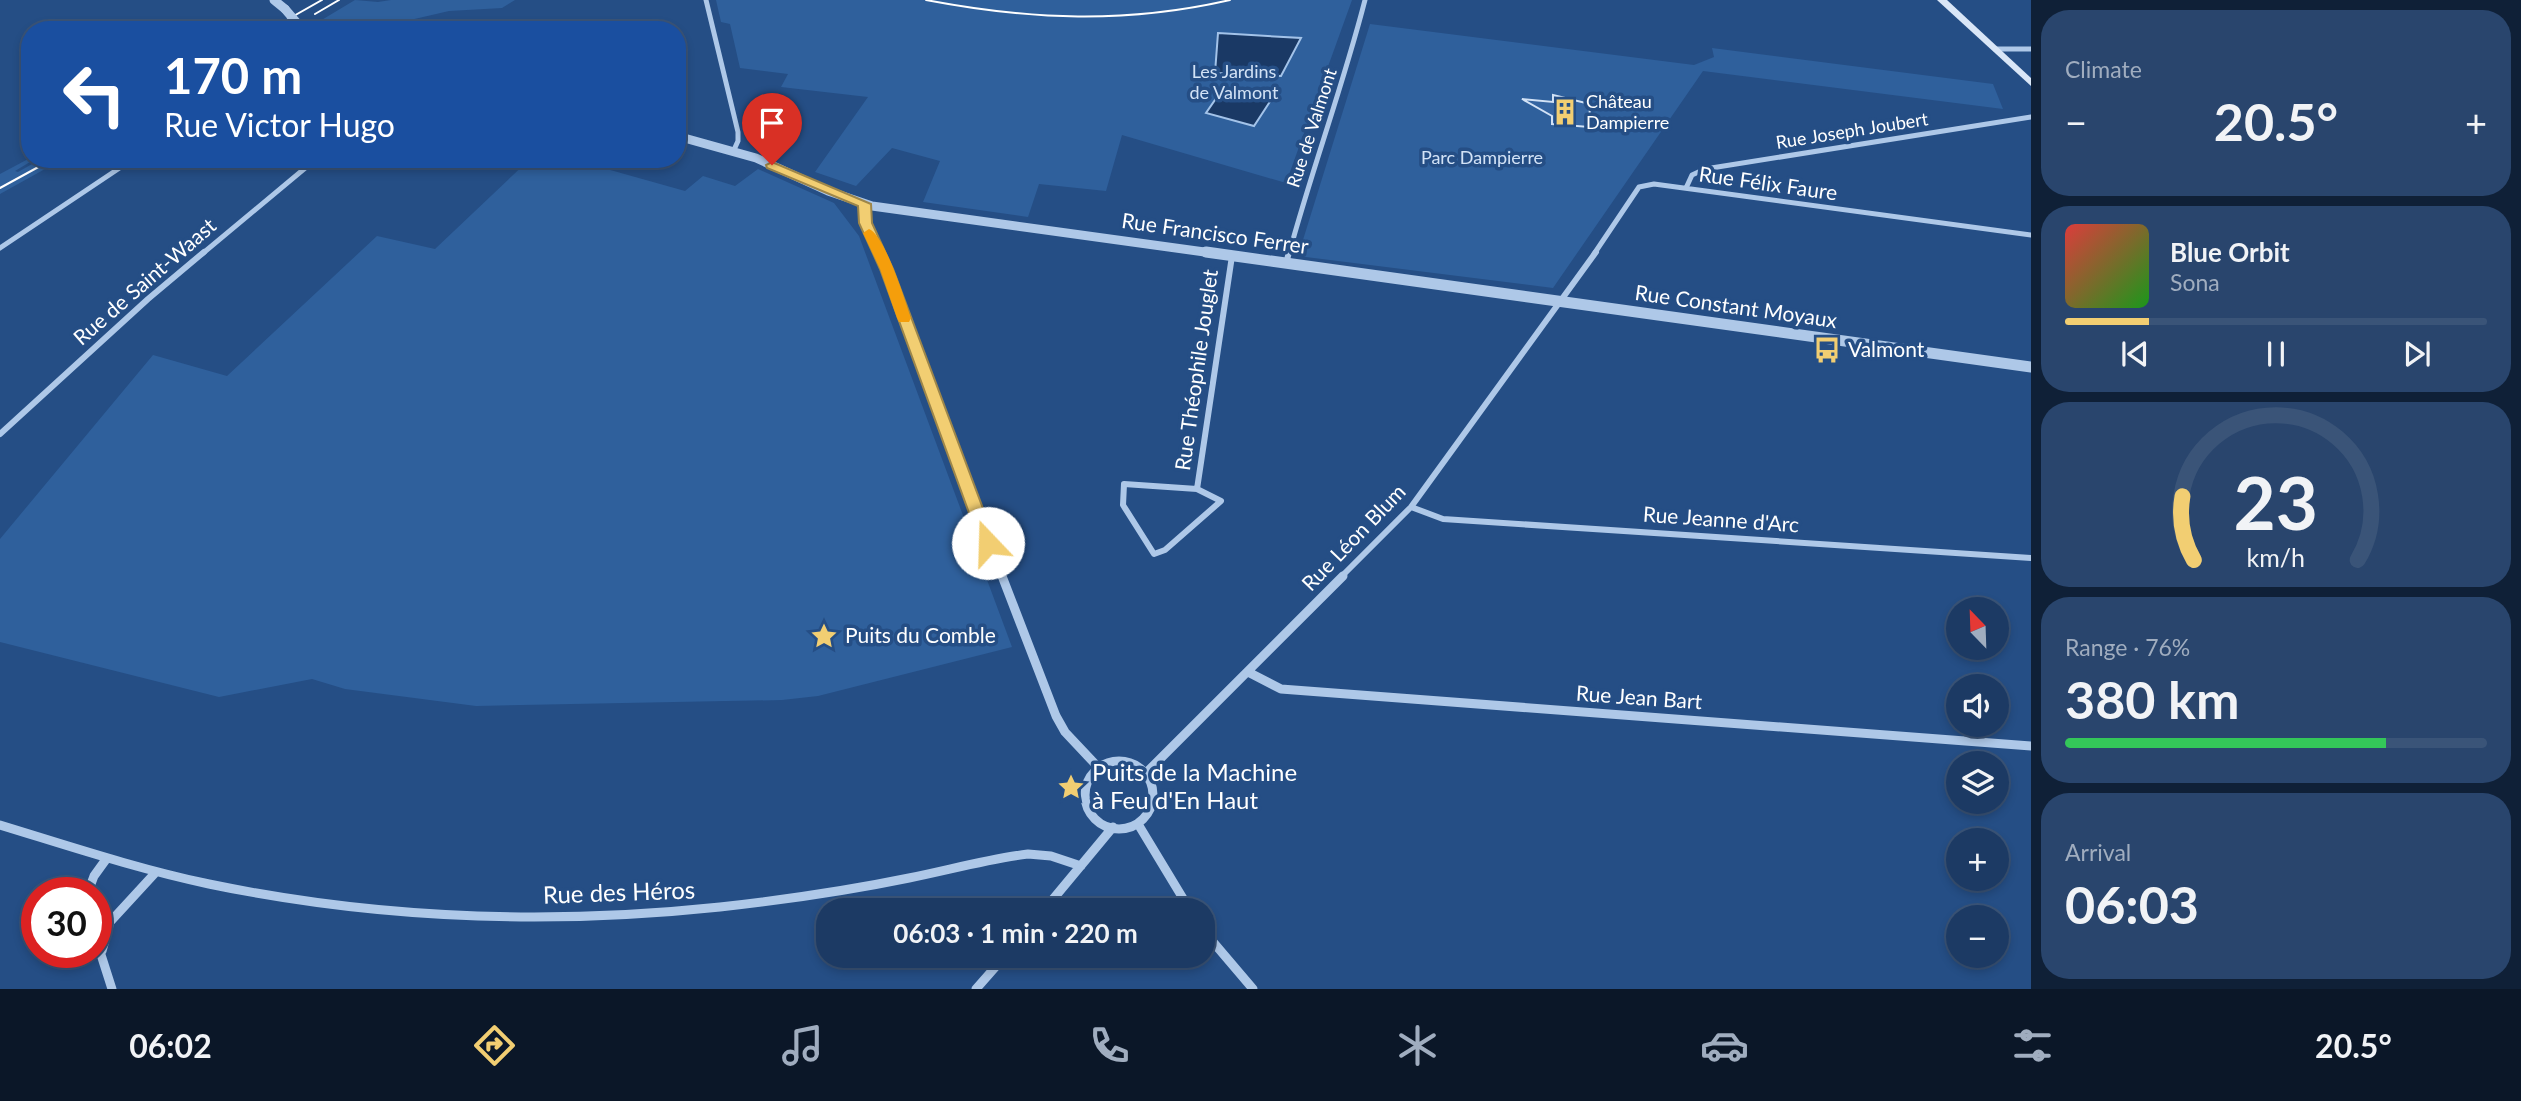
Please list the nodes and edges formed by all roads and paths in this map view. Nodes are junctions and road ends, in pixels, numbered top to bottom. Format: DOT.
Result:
graph roads {
  1 [pos="274,0"];
  2 [pos="706,0"];
  3 [pos="1365,0"];
  4 [pos="1942,0"];
  5 [pos="1952,0"];
  6 [pos="295,21"];
  7 [pos="2000,49"];
  8 [pos="2031,49"];
  9 [pos="2031,73"];
  10 [pos="2031,83"];
  11 [pos="2031,117"];
  12 [pos="686,139"];
  13 [pos="733,152"];
  14 [pos="120,168"];
  15 [pos="305,168"];
  16 [pos="1686,188"];
  17 [pos="864,204"];
  18 [pos="2031,235"];
  19 [pos="0,248"];
  20 [pos="1232,256"];
  21 [pos="1286,264"];
  22 [pos="1561,302"];
  23 [pos="2031,367"];
  24 [pos="0,434"];
  25 [pos="1197,489"];
  26 [pos="1411,507"];
  27 [pos="2031,558"];
  28 [pos="1248,672"];
  29 [pos="2031,746"];
  30 [pos="1098,767"];
  31 [pos="1145,774"];
  32 [pos="1138,824"];
  33 [pos="0,825"];
  34 [pos="1112,827"];
  35 [pos="107,858"];
  36 [pos="1081,866"];
  37 [pos="156,872"];
  38 [pos="96,877"];
  39 [pos="1054,898"];
  40 [pos="1183,898"];
  41 [pos="112,920"];
  42 [pos="1215,944"];
  43 [pos="106,968"];
  44 [pos="994,968"];
  45 [pos="112,989"];
  46 [pos="976,989"];
  47 [pos="1253,989"];
  1 -- 6 [label="street, bridge"];
  2 -- 13 [label="street"];
  3 -- 21 [label="street, Rue de Valmont"];
  4 -- 7 [label="main road"];
  5 -- 7 [label="main road"];
  7 -- 8 [label="street"];
  7 -- 9 [label="main road"];
  7 -- 10 [label="main road"];
  11 -- 16 [label="street, Rue Joseph Joubert"];
  12 -- 13 [label="street, Rue Francisco Ferrer"];
  13 -- 17 [label="street, Rue Francisco Ferrer"];
  14 -- 19 [label="street"];
  15 -- 24 [label="street, Rue de Saint-Waast"];
  16 -- 18 [label="street, Rue Félix Faure"];
  16 -- 22 [label="street, Rue Félix Faure"];
  17 -- 20 [label="street, Rue Francisco Ferrer"];
  17 -- 30 [label="street"];
  20 -- 21 [label="street, Rue Francisco Ferrer"];
  20 -- 25 [label="street, Rue Théophile Jouglet"];
  21 -- 22 [label="street, Rue Francisco Ferrer"];
  22 -- 23 [label="street, Rue Constant Moyaux"];
  22 -- 26 [label="street, Rue Léon Blum"];
  25 -- 25 [label="street, Rue Théophile Jouglet"];
  26 -- 27 [label="street, Rue Jeanne d'Arc"];
  26 -- 28 [label="street, Rue Léon Blum"];
  28 -- 29 [label="street, Rue Jean Bart"];
  28 -- 31 [label="street, Rue Léon Blum"];
  30 -- 31 [label="street"];
  30 -- 34 [label="street"];
  31 -- 32 [label="street"];
  32 -- 34 [label="street"];
  32 -- 40 [label="street"];
  33 -- 35 [label="street, Rue des Héros"];
  34 -- 36 [label="street"];
  35 -- 37 [label="street, Rue des Héros"];
  35 -- 38 [label="street"];
  36 -- 37 [label="street, Rue des Héros"];
  36 -- 39 [label="street"];
  37 -- 41 [label="street"];
  42 -- 47 [label="street"];
  43 -- 45 [label="street"];
  44 -- 46 [label="street"];
}
